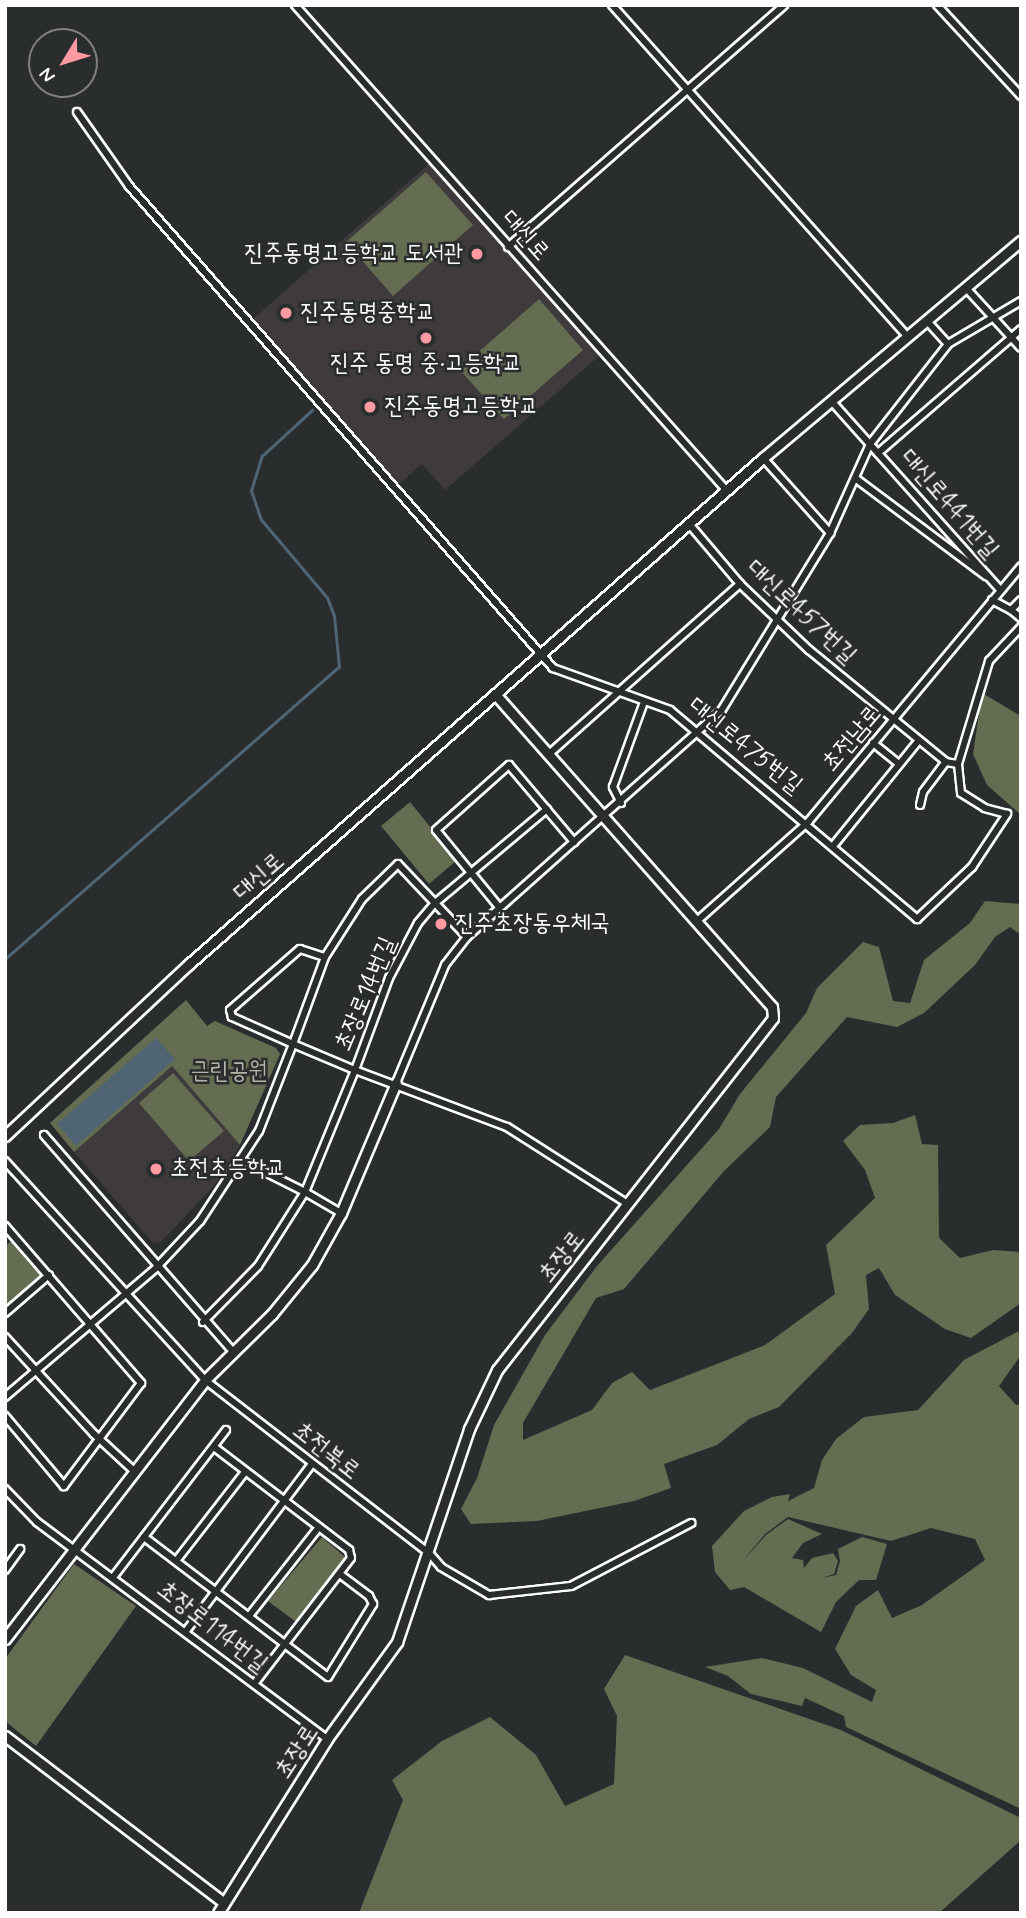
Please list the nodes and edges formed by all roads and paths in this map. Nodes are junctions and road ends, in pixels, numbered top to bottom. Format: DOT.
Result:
graph roads {
  1 [pos="295,5"];
  2 [pos="612,5"];
  3 [pos="784,5"];
  4 [pos="937,5"];
  5 [pos="686,92"];
  6 [pos="1021,96"];
  7 [pos="77,112"];
  8 [pos="1021,241"];
  9 [pos="508,247"];
  10 [pos="966,288"];
  11 [pos="1021,302"];
  12 [pos="989,316"];
  13 [pos="927,321"];
  14 [pos="1021,329"];
  15 [pos="908,337"];
  16 [pos="1011,337"];
  17 [pos="948,344"];
  18 [pos="1021,348"];
  19 [pos="833,403"];
  20 [pos="870,444"];
  21 [pos="878,453"];
  22 [pos="763,458"];
  23 [pos="855,478"];
  24 [pos="727,491"];
  25 [pos="690,524"];
  26 [pos="830,533"];
  27 [pos="1021,566"];
  28 [pos="988,577"];
  29 [pos="740,583"];
  30 [pos="1000,590"];
  31 [pos="992,600"];
  32 [pos="1021,600"];
  33 [pos="1011,610"];
  34 [pos="1021,618"];
  35 [pos="778,621"];
  36 [pos="1021,627"];
  37 [pos="542,653"];
  38 [pos="615,693"];
  39 [pos="497,696"];
  40 [pos="644,702"];
  41 [pos="893,720"];
  42 [pos="699,732"];
  43 [pos="919,740"];
  44 [pos="873,743"];
  45 [pos="549,754"];
  46 [pos="946,762"];
  47 [pos="899,764"];
  48 [pos="958,764"];
  49 [pos="621,803"];
  50 [pos="920,805"];
  51 [pos="547,809"];
  52 [pos="606,817"];
  53 [pos="808,822"];
  54 [pos="574,842"];
  55 [pos="833,846"];
  56 [pos="472,875"];
  57 [pos="435,903"];
  58 [pos="499,907"];
  59 [pos="697,921"];
  60 [pos="467,937"];
  61 [pos="325,957"];
  62 [pos="293,1044"];
  63 [pos="355,1070"];
  64 [pos="396,1083"];
  65 [pos="44,1135"];
  66 [pos="5,1136"];
  67 [pos="5,1161"];
  68 [pos="243,1161"];
  69 [pos="305,1192"];
  70 [pos="628,1204"];
  71 [pos="341,1213"];
  72 [pos="5,1226"];
  73 [pos="13,1234"];
  74 [pos="5,1241"];
  75 [pos="156,1268"];
  76 [pos="49,1275"];
  77 [pos="125,1292"];
  78 [pos="5,1313"];
  79 [pos="90,1322"];
  80 [pos="203,1322"];
  81 [pos="5,1337"];
  82 [pos="233,1352"];
  83 [pos="35,1371"];
  84 [pos="205,1380"];
  85 [pos="5,1397"];
  86 [pos="5,1416"];
  87 [pos="226,1430"];
  88 [pos="97,1438"];
  89 [pos="214,1447"];
  90 [pos="312,1464"];
  91 [pos="133,1470"];
  92 [pos="245,1472"];
  93 [pos="5,1489"];
  94 [pos="283,1499"];
  95 [pos="691,1523"];
  96 [pos="319,1527"];
  97 [pos="144,1537"];
  98 [pos="74,1545"];
  99 [pos="20,1549"];
  100 [pos="429,1553"];
  101 [pos="5,1554"];
  102 [pos="13,1560"];
  103 [pos="176,1561"];
  104 [pos="5,1570"];
  105 [pos="340,1574"];
  106 [pos="114,1576"];
  107 [pos="216,1591"];
  108 [pos="249,1616"];
  109 [pos="186,1631"];
  110 [pos="5,1639"];
  111 [pos="286,1643"];
  112 [pos="254,1684"];
  113 [pos="5,1736"];
  114 [pos="327,1739"];
  115 [pos="224,1903"];
  116 [pos="218,1913"];
  1 -- 9 [label="street, 대신로"];
  2 -- 5 [label="street"];
  3 -- 5 [label="street"];
  4 -- 6 [label="street"];
  5 -- 9 [label="street"];
  5 -- 15 [label="street"];
  7 -- 37 [label="street"];
  8 -- 10 [label="street, 대신로"];
  9 -- 24 [label="street, 대신로"];
  10 -- 12 [label="street"];
  10 -- 13 [label="street, 대신로"];
  11 -- 12 [label="street"];
  12 -- 16 [label="street"];
  12 -- 17 [label="street"];
  13 -- 15 [label="street, 대신로"];
  13 -- 17 [label="street"];
  14 -- 16 [label="street"];
  15 -- 19 [label="street, 대신로"];
  16 -- 18 [label="street"];
  16 -- 21 [label="street"];
  17 -- 20 [label="street, 대신로441번길"];
  19 -- 20 [label="street, 대신로441번길"];
  19 -- 22 [label="street, 대신로"];
  20 -- 21 [label="street, 대신로441번길"];
  20 -- 23 [label="street"];
  21 -- 28 [label="street, 대신로441번길"];
  22 -- 24 [label="street, 대신로"];
  22 -- 26 [label="street"];
  23 -- 26 [label="street"];
  23 -- 28 [label="street"];
  24 -- 25 [label="street, 대신로"];
  25 -- 29 [label="street, 대신로457번길"];
  25 -- 37 [label="street, 대신로"];
  26 -- 35 [label="street"];
  27 -- 30 [label="street, 초전남로"];
  28 -- 30 [label="street, 대신로441번길"];
  29 -- 35 [label="street, 대신로457번길"];
  29 -- 38 [label="street"];
  30 -- 31 [label="street, 초전남로"];
  31 -- 33 [label="street"];
  31 -- 41 [label="street, 초전남로"];
  32 -- 33 [label="street"];
  33 -- 34 [label="street"];
  35 -- 41 [label="street, 대신로457번길"];
  35 -- 42 [label="street"];
  36 -- 48 [label="street"];
  37 -- 38 [label="street, 대신로475번길"];
  37 -- 39 [label="street, 대신로"];
  38 -- 40 [label="street, 대신로475번길"];
  38 -- 45 [label="street"];
  39 -- 45 [label="street, 초장로"];
  39 -- 66 [label="street, 대신로"];
  40 -- 42 [label="street, 대신로475번길"];
  40 -- 49 [label="street"];
  41 -- 43 [label="street, 대신로457번길"];
  41 -- 44 [label="street, 초전남로"];
  42 -- 49 [label="street"];
  42 -- 53 [label="street, 대신로475번길"];
  43 -- 46 [label="street, 대신로457번길"];
  43 -- 47 [label="street"];
  44 -- 47 [label="street"];
  44 -- 53 [label="street, 초전남로"];
  45 -- 52 [label="street, 초장로"];
  46 -- 48 [label="street"];
  46 -- 50 [label="street"];
  47 -- 55 [label="street"];
  48 -- 55 [label="street, 대신로475번길"];
  49 -- 52 [label="street"];
  51 -- 54 [label="street"];
  51 -- 56 [label="street"];
  51 -- 56 [label="street"];
  52 -- 54 [label="street"];
  52 -- 59 [label="street, 초장로"];
  53 -- 55 [label="street, 대신로475번길"];
  53 -- 59 [label="street, 초전남로"];
  54 -- 58 [label="street"];
  56 -- 57 [label="street, 초장로14번길"];
  56 -- 58 [label="street"];
  57 -- 60 [label="street"];
  57 -- 61 [label="street"];
  57 -- 63 [label="street, 초장로14번길"];
  58 -- 60 [label="street"];
  59 -- 70 [label="street, 초장로"];
  60 -- 64 [label="street"];
  61 -- 62 [label="street"];
  61 -- 62 [label="street"];
  62 -- 63 [label="street"];
  62 -- 68 [label="street"];
  63 -- 64 [label="street"];
  63 -- 69 [label="street, 초장로14번길"];
  64 -- 70 [label="street"];
  64 -- 71 [label="street"];
  65 -- 75 [label="street"];
  67 -- 77 [label="street, 초전북로"];
  68 -- 69 [label="street"];
  68 -- 75 [label="street"];
  69 -- 71 [label="street"];
  69 -- 80 [label="street, 초장로14번길"];
  70 -- 100 [label="street, 초장로"];
  71 -- 82 [label="street"];
  72 -- 73 [label="street"];
  73 -- 74 [label="street"];
  73 -- 76 [label="street"];
  75 -- 77 [label="street"];
  75 -- 80 [label="street"];
  76 -- 78 [label="street"];
  76 -- 79 [label="street"];
  77 -- 79 [label="street"];
  77 -- 84 [label="street, 초전북로"];
  79 -- 83 [label="street"];
  79 -- 88 [label="street"];
  80 -- 82 [label="street"];
  81 -- 83 [label="street"];
  82 -- 84 [label="street"];
  83 -- 85 [label="street"];
  83 -- 88 [label="street"];
  84 -- 90 [label="street, 초전북로"];
  84 -- 91 [label="street"];
  86 -- 88 [label="street"];
  87 -- 89 [label="street"];
  88 -- 91 [label="street"];
  89 -- 92 [label="street"];
  89 -- 97 [label="street"];
  90 -- 94 [label="street"];
  90 -- 100 [label="street, 초전북로"];
  91 -- 98 [label="street"];
  92 -- 94 [label="street"];
  92 -- 103 [label="street"];
  93 -- 98 [label="street, 초장로114번길"];
  94 -- 96 [label="street"];
  94 -- 107 [label="street"];
  95 -- 100 [label="street, 초전북로"];
  96 -- 105 [label="street"];
  96 -- 108 [label="street"];
  97 -- 103 [label="street"];
  97 -- 106 [label="street"];
  98 -- 106 [label="street, 초장로114번길"];
  98 -- 110 [label="street"];
  99 -- 102 [label="street"];
  100 -- 114 [label="street, 초장로"];
  101 -- 102 [label="street"];
  102 -- 104 [label="street"];
  103 -- 107 [label="street"];
  105 -- 111 [label="street"];
  105 -- 111 [label="street"];
  106 -- 109 [label="street, 초장로114번길"];
  107 -- 108 [label="street"];
  107 -- 109 [label="street"];
  108 -- 111 [label="street"];
  109 -- 112 [label="street, 초장로114번길"];
  111 -- 112 [label="street"];
  112 -- 114 [label="street, 초장로114번길"];
  113 -- 115 [label="street"];
  114 -- 115 [label="street, 초장로"];
  115 -- 116 [label="street, 초장로"];
}
